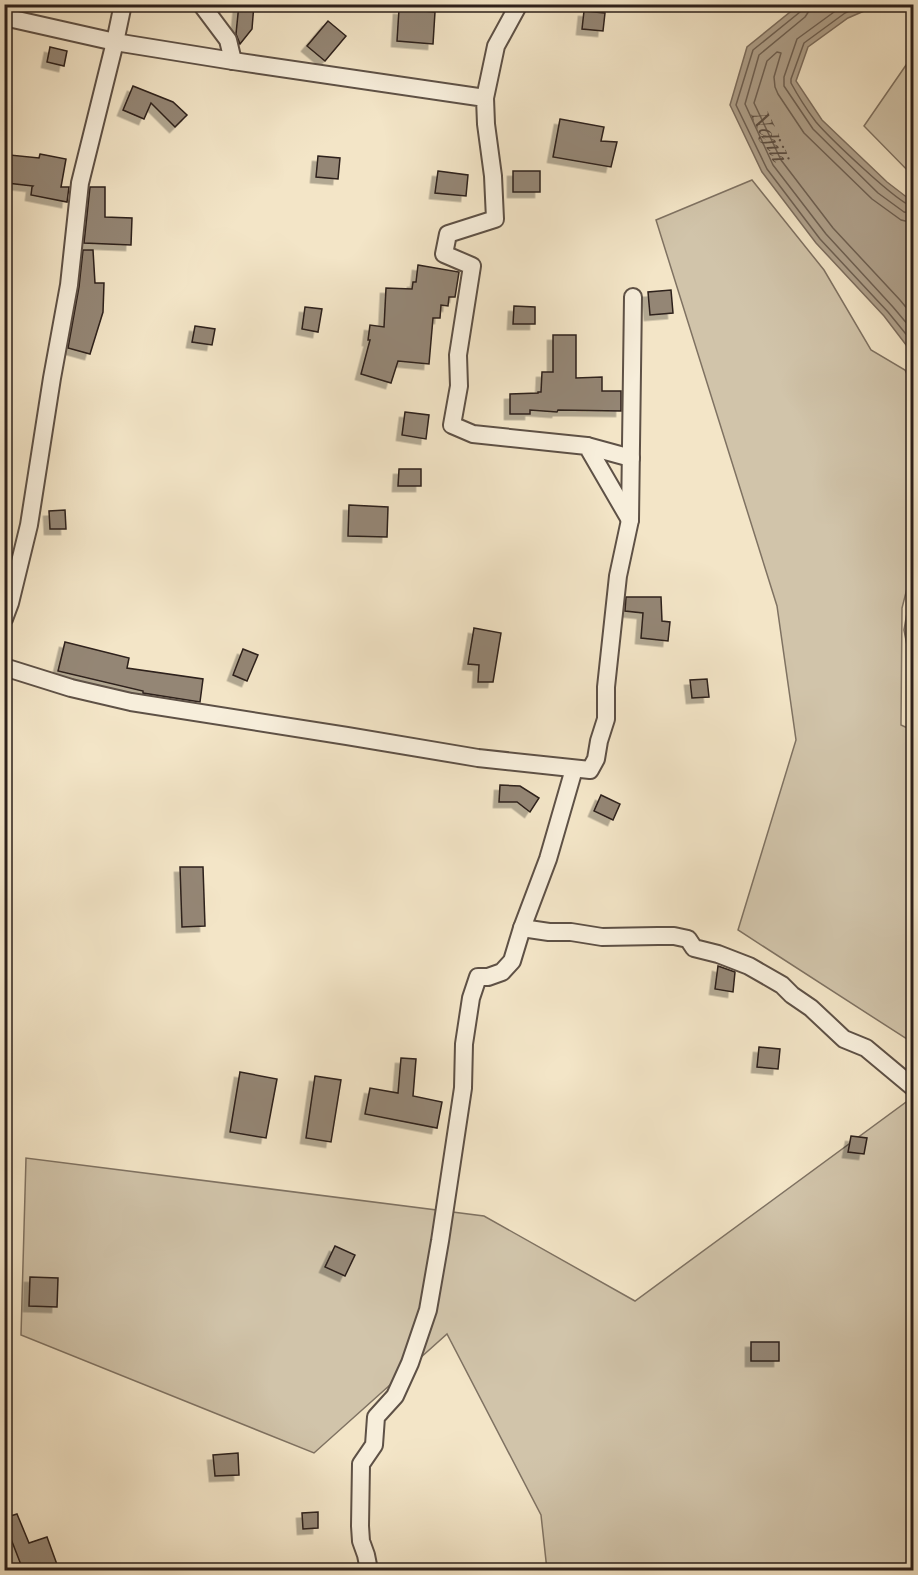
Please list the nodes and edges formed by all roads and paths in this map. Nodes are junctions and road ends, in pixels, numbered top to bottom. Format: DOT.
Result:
graph roads {
  1 [pos="123,4"];
  2 [pos="201,4"];
  3 [pos="519,4"];
  4 [pos="4,17"];
  5 [pos="115,42"];
  6 [pos="233,62"];
  7 [pos="485,98"];
  8 [pos="633,297"];
  9 [pos="587,446"];
  10 [pos="631,458"];
  11 [pos="630,520"];
  12 [pos="4,619"];
  13 [pos="4,668"];
  14 [pos="574,769"];
  15 [pos="522,928"];
  16 [pos="914,1088"];
  17 [pos="369,1570"];
  1 -- 5 [label="street"];
  2 -- 6 [label="street"];
  3 -- 7 [label="street"];
  4 -- 5 [label="street"];
  5 -- 6 [label="street"];
  5 -- 12 [label="street"];
  6 -- 7 [label="street"];
  7 -- 9 [label="street"];
  8 -- 10 [label="street"];
  9 -- 10 [label="street"];
  9 -- 11 [label="street"];
  10 -- 11 [label="street"];
  11 -- 14 [label="street"];
  13 -- 14 [label="street"];
  14 -- 15 [label="street"];
  15 -- 16 [label="street"];
  15 -- 17 [label="street"];
}
